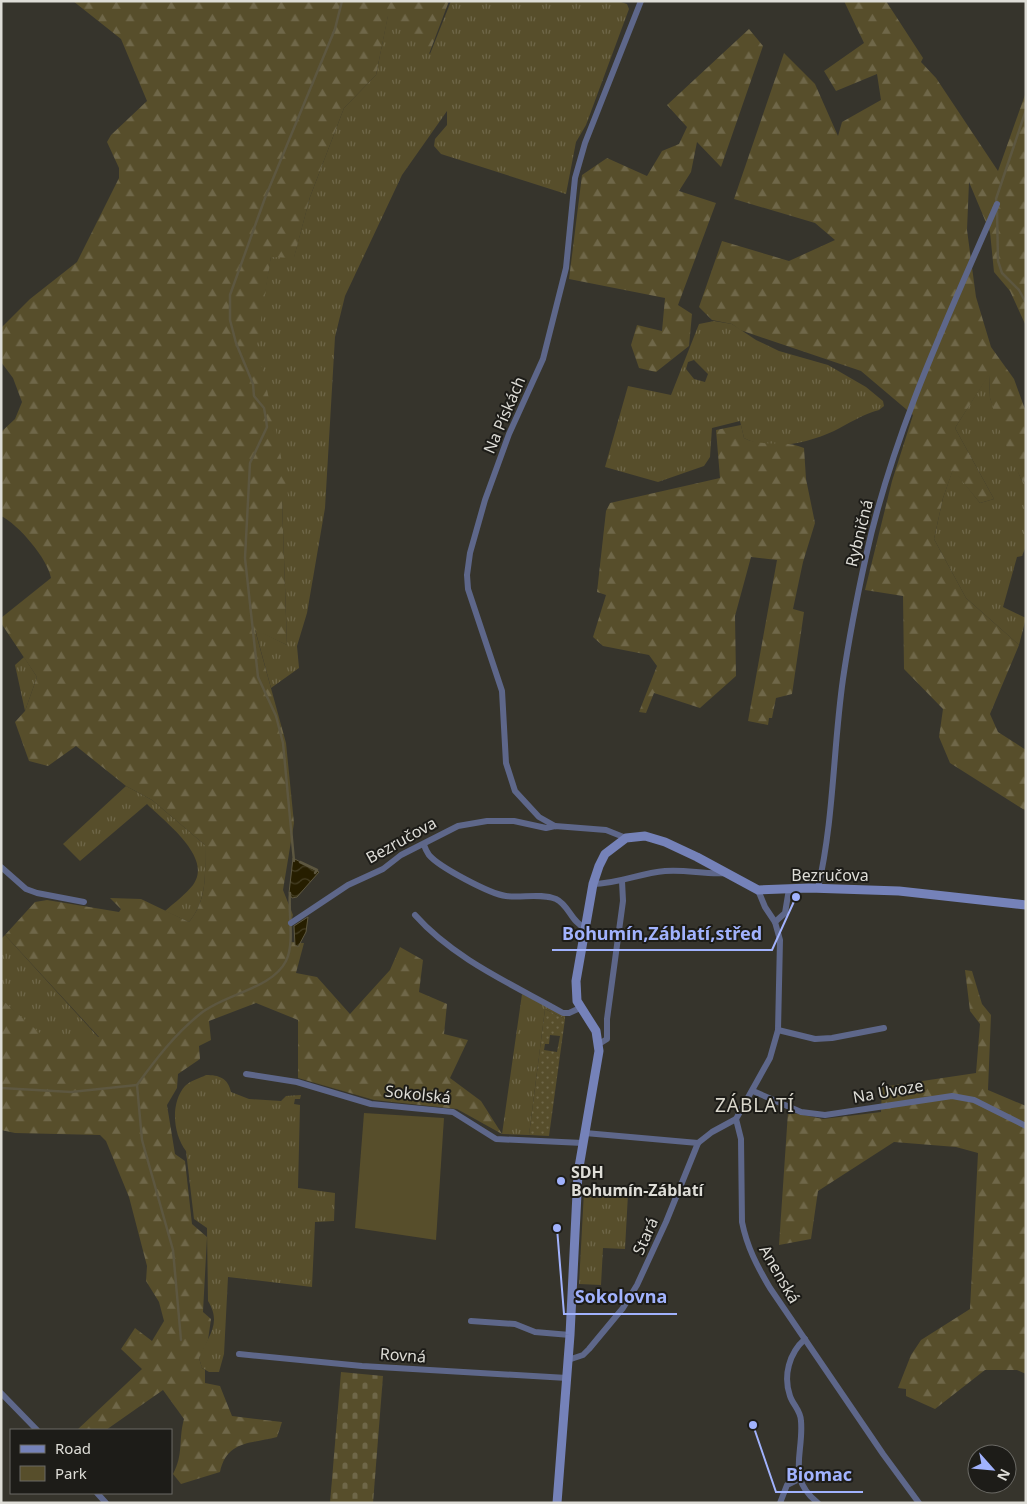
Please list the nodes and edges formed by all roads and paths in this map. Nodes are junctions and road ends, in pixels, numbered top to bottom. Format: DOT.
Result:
graph roads {
  1 [pos="641,1"];
  2 [pos="997,204"];
  3 [pos="555,826"];
  4 [pos="626,838"];
  5 [pos="424,845"];
  6 [pos="1,867"];
  7 [pos="726,873"];
  8 [pos="622,881"];
  9 [pos="593,884"];
  10 [pos="818,888"];
  11 [pos="788,889"];
  12 [pos="758,890"];
  13 [pos="84,902"];
  14 [pos="1026,905"];
  15 [pos="415,915"];
  16 [pos="775,922"];
  17 [pos="291,923"];
  18 [pos="585,928"];
  19 [pos="580,1008"];
  20 [pos="884,1028"];
  21 [pos="778,1030"];
  22 [pos="599,1044"];
  23 [pos="246,1074"];
  24 [pos="753,1091"];
  25 [pos="736,1120"];
  26 [pos="1026,1126"];
  27 [pos="585,1133"];
  28 [pos="583,1143"];
  29 [pos="698,1143"];
  30 [pos="472,1321"];
  31 [pos="570,1335"];
  32 [pos="805,1339"];
  33 [pos="239,1354"];
  34 [pos="568,1360"];
  35 [pos="567,1378"];
  36 [pos="1,1393"];
  37 [pos="36,1429"];
  38 [pos="799,1479"];
  39 [pos="557,1503"];
  40 [pos="780,1503"];
  41 [pos="818,1503"];
  42 [pos="919,1503"];
  1 -- 3 [label="street, Na Pískách"];
  2 -- 10 [label="street, Rybničná"];
  3 -- 4 [label="street, Bezručova"];
  3 -- 5 [label="street, Bezručova"];
  4 -- 7 [label="main road, Bezručova"];
  4 -- 9 [label="main road"];
  5 -- 17 [label="street, Bezručova"];
  5 -- 18 [label="street"];
  6 -- 13 [label="street"];
  7 -- 8 [label="street"];
  7 -- 12 [label="main road, Bezručova"];
  8 -- 9 [label="street"];
  8 -- 22 [label="street"];
  9 -- 18 [label="main road"];
  10 -- 11 [label="main road, Bezručova"];
  10 -- 14 [label="main road, Bezručova"];
  11 -- 12 [label="main road, Bezručova"];
  11 -- 16 [label="street"];
  12 -- 16 [label="street"];
  15 -- 19 [label="street"];
  16 -- 21 [label="street"];
  18 -- 19 [label="main road"];
  19 -- 22 [label="main road"];
  20 -- 21 [label="street"];
  21 -- 24 [label="street"];
  22 -- 27 [label="main road"];
  23 -- 28 [label="street, Sokolská"];
  24 -- 25 [label="street"];
  24 -- 26 [label="street, Na Úvoze"];
  25 -- 29 [label="street"];
  25 -- 32 [label="street, Anenská"];
  27 -- 28 [label="main road"];
  27 -- 29 [label="street"];
  28 -- 31 [label="main road"];
  29 -- 34 [label="street, Stará"];
  30 -- 31 [label="street"];
  31 -- 34 [label="main road"];
  32 -- 38 [label="street"];
  32 -- 42 [label="street, Anenská"];
  33 -- 35 [label="street, Rovná"];
  34 -- 35 [label="main road"];
  35 -- 39 [label="main road"];
  36 -- 37 [label="street"];
  38 -- 40 [label="street"];
  38 -- 41 [label="street"];
}
